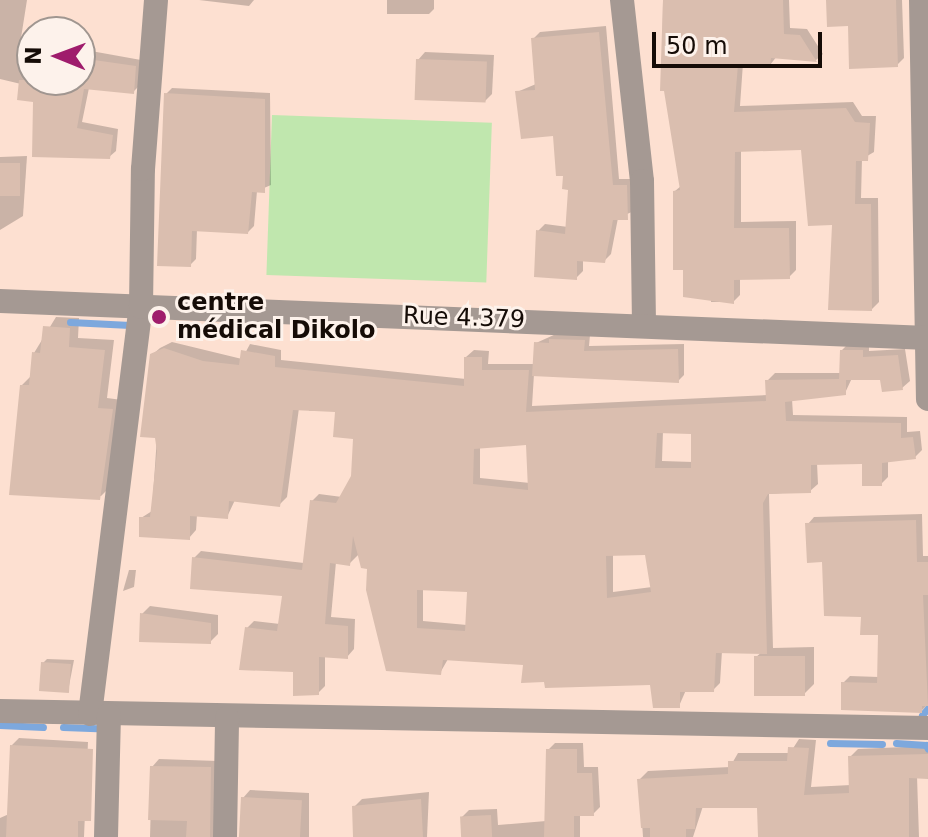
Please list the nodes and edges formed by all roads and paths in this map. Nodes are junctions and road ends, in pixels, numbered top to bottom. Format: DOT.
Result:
graph roads {
  1 [pos="156,0"];
  2 [pos="622,0"];
  3 [pos="921,0"];
  4 [pos="0,301"];
  5 [pos="141,307"];
  6 [pos="644,324"];
  7 [pos="926,338"];
  8 [pos="928,399"];
  9 [pos="0,711"];
  10 [pos="99,714"];
  11 [pos="227,718"];
  12 [pos="928,728"];
  13 [pos="106,837"];
  14 [pos="225,837"];
  1 -- 5 [label="street"];
  2 -- 6 [label="street"];
  3 -- 7 [label="street"];
  4 -- 5 [label="street, Rue 4.379"];
  5 -- 6 [label="street, Rue 4.379"];
  5 -- 10 [label="street"];
  6 -- 7 [label="street, Rue 4.379"];
  7 -- 8 [label="street"];
  9 -- 10 [label="street"];
  10 -- 11 [label="street"];
  10 -- 13 [label="street"];
  11 -- 12 [label="street"];
  11 -- 14 [label="street"];
}
